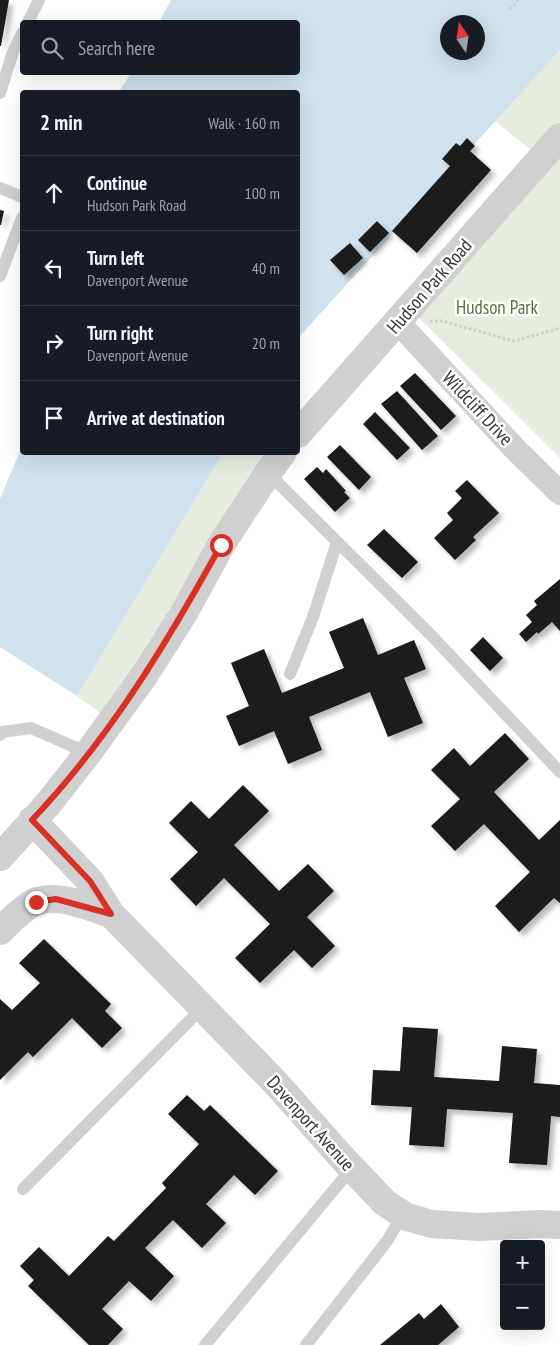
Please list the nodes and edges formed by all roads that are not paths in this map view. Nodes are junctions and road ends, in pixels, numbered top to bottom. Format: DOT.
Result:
graph roads {
  1 [pos="39,0"];
  2 [pos="29,20"];
  3 [pos="20,38"];
  4 [pos="0,93"];
  5 [pos="560,137"];
  6 [pos="0,188"];
  7 [pos="20,196"];
  8 [pos="20,223"];
  9 [pos="0,276"];
  10 [pos="410,321"];
  11 [pos="300,432"];
  12 [pos="276,463"];
  13 [pos="560,493"];
  14 [pos="337,542"];
  15 [pos="290,674"];
  16 [pos="0,735"];
  17 [pos="88,753"];
  18 [pos="560,772"];
  19 [pos="32,820"];
  20 [pos="0,857"];
  21 [pos="111,914"];
  22 [pos="0,930"];
  23 [pos="203,1007"];
  24 [pos="352,1168"];
  25 [pos="23,1190"];
  26 [pos="403,1214"];
  27 [pos="560,1225"];
  28 [pos="205,1345"];
  29 [pos="306,1345"];
  1 -- 2 [label="lane"];
  3 -- 4 [label="lane"];
  5 -- 10 [label="street, Hudson Park Road"];
  6 -- 7 [label="lane"];
  8 -- 9 [label="lane"];
  10 -- 11 [label="street, Hudson Park Road"];
  10 -- 13 [label="street, Wildcliff Drive"];
  12 -- 14 [label="lane"];
  12 -- 17 [label="street"];
  14 -- 15 [label="lane"];
  14 -- 18 [label="lane"];
  16 -- 17 [label="lane"];
  17 -- 19 [label="street"];
  19 -- 20 [label="street"];
  19 -- 21 [label="street, Davenport Avenue"];
  21 -- 22 [label="street"];
  21 -- 23 [label="street, Davenport Avenue"];
  23 -- 24 [label="street, Davenport Avenue"];
  23 -- 25 [label="lane"];
  24 -- 26 [label="street, Davenport Avenue"];
  24 -- 28 [label="lane"];
  26 -- 27 [label="street, Davenport Avenue"];
  26 -- 29 [label="lane"];
}
